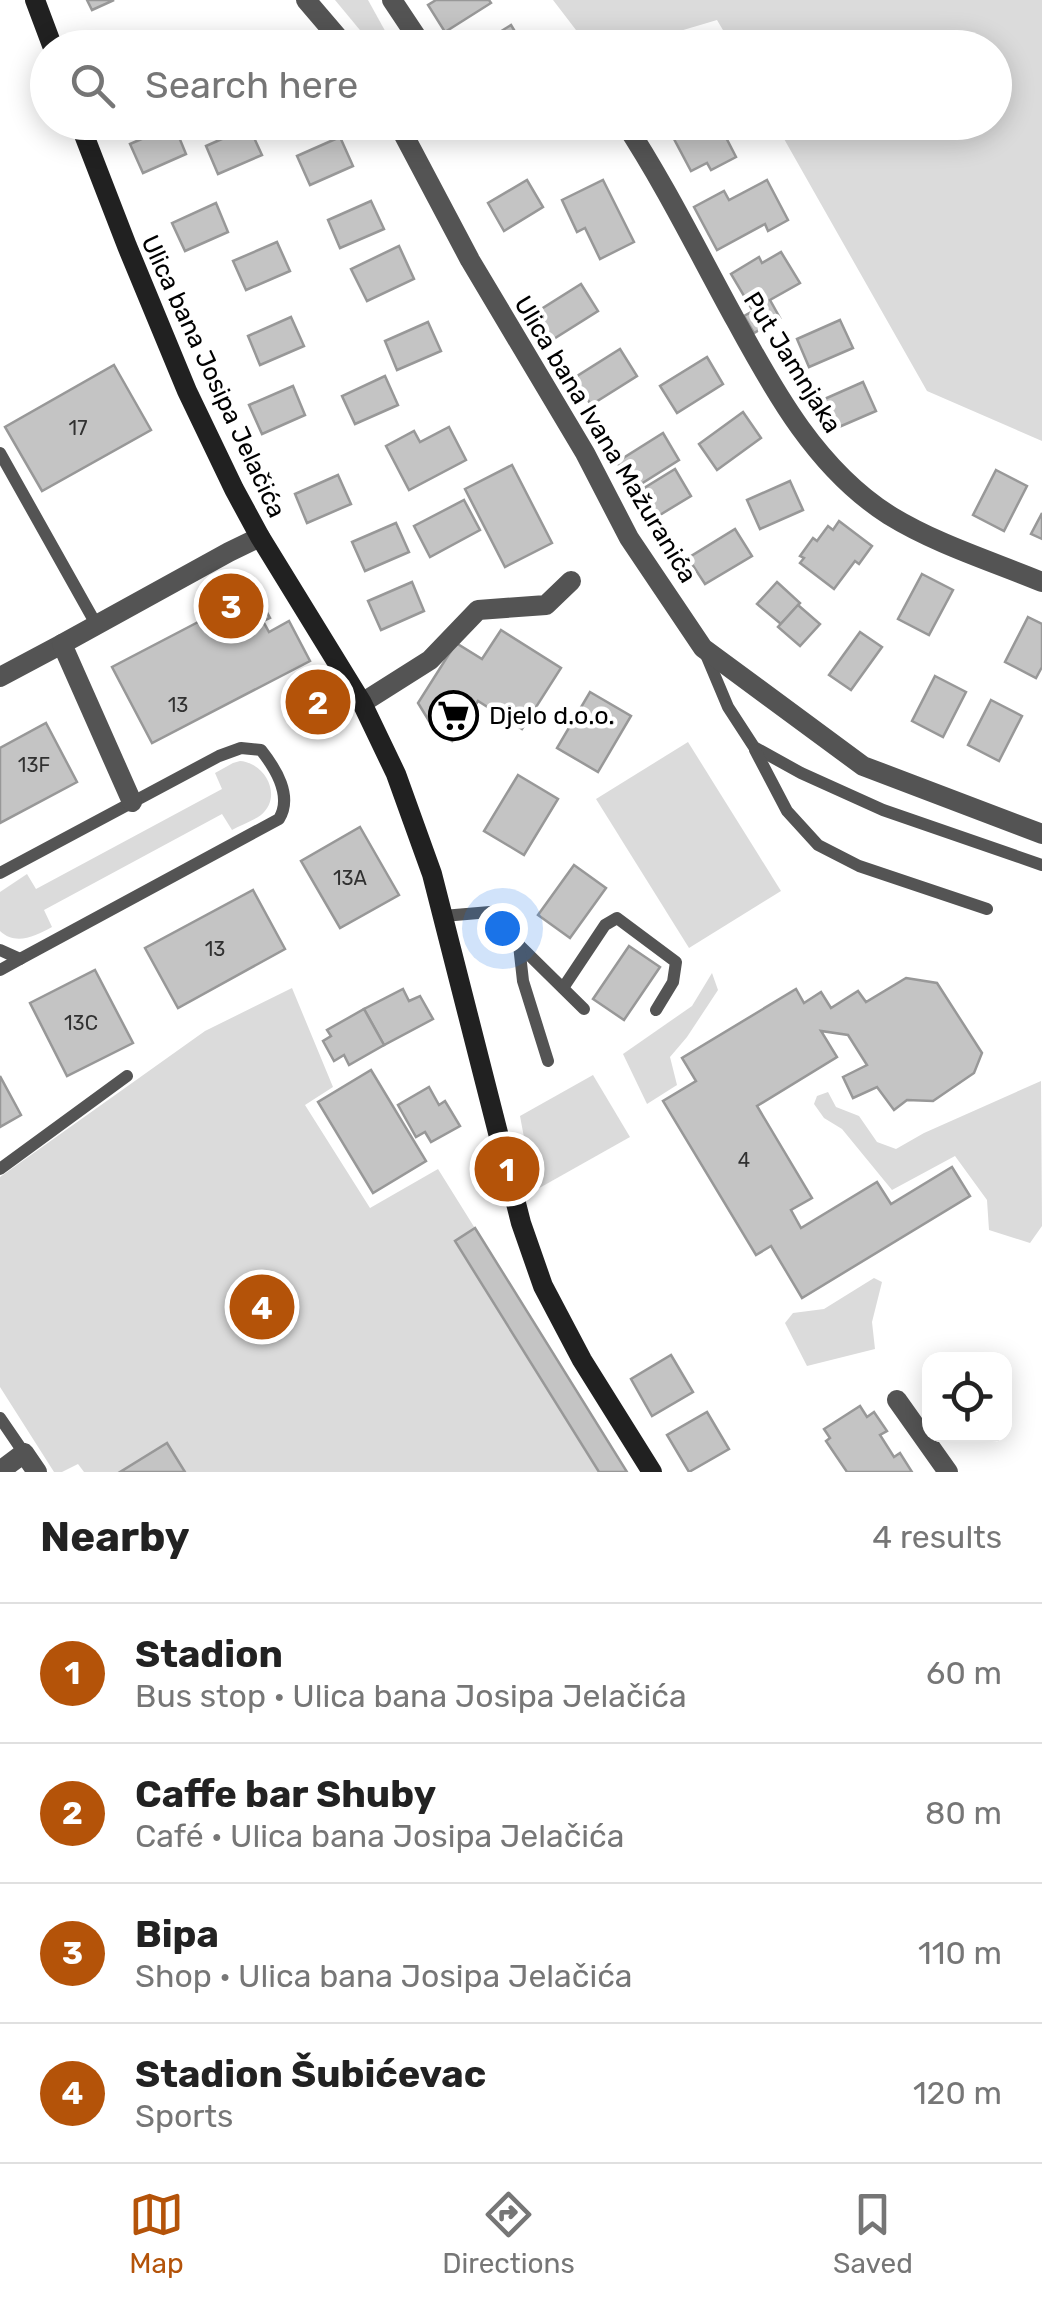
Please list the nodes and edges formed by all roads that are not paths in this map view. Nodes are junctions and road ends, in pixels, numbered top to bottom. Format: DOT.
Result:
graph roads {
  1 [pos="35,0"];
  2 [pos="306,0"];
  3 [pos="392,0"];
  4 [pos="46,30"];
  5 [pos="332,30"];
  6 [pos="412,30"];
  7 [pos="86,140"];
  8 [pos="407,140"];
  9 [pos="636,140"];
  10 [pos="0,453"];
  11 [pos="260,537"];
  12 [pos="571,582"];
  13 [pos="1042,582"];
  14 [pos="96,624"];
  15 [pos="62,644"];
  16 [pos="703,648"];
  17 [pos="0,677"];
  18 [pos="362,703"];
  19 [pos="754,747"];
  20 [pos="132,802"];
  21 [pos="1042,834"];
  22 [pos="1042,864"];
  23 [pos="0,872"];
  24 [pos="987,909"];
  25 [pos="443,916"];
  26 [pos="519,946"];
  27 [pos="0,950"];
  28 [pos="20,959"];
  29 [pos="0,970"];
  30 [pos="563,988"];
  31 [pos="584,1009"];
  32 [pos="656,1010"];
  33 [pos="548,1061"];
  34 [pos="127,1076"];
  35 [pos="0,1168"];
  36 [pos="898,1400"];
  37 [pos="0,1418"];
  38 [pos="24,1453"];
  39 [pos="0,1472"];
  40 [pos="37,1472"];
  41 [pos="652,1472"];
  42 [pos="948,1472"];
  1 -- 4 [label="street"];
  2 -- 5 [label="street"];
  3 -- 6 [label="street"];
  7 -- 11 [label="street, Ulica bana Josipa Jelačića"];
  8 -- 16 [label="street, Ulica bana Ivana Mažuranića"];
  9 -- 13 [label="street, Put Jamnjaka"];
  10 -- 14 [label="lane"];
  11 -- 14 [label="street"];
  11 -- 18 [label="street, Ulica bana Josipa Jelačića"];
  12 -- 18 [label="street"];
  14 -- 15 [label="street"];
  15 -- 17 [label="street"];
  15 -- 20 [label="street"];
  16 -- 19 [label="lane"];
  16 -- 21 [label="street, Ulica bana Ivana Mažuranića"];
  18 -- 25 [label="street, Ulica bana Josipa Jelačića"];
  19 -- 22 [label="lane"];
  19 -- 24 [label="lane"];
  20 -- 23 [label="lane"];
  20 -- 28 [label="lane"];
  25 -- 26 [label="lane"];
  25 -- 41 [label="street, Ulica bana Josipa Jelačića"];
  26 -- 30 [label="lane"];
  26 -- 33 [label="lane"];
  27 -- 28 [label="lane"];
  28 -- 29 [label="lane"];
  30 -- 31 [label="lane"];
  30 -- 32 [label="lane"];
  34 -- 35 [label="lane"];
  36 -- 42 [label="street"];
  37 -- 38 [label="lane"];
  38 -- 39 [label="street"];
  38 -- 40 [label="street"];
}
